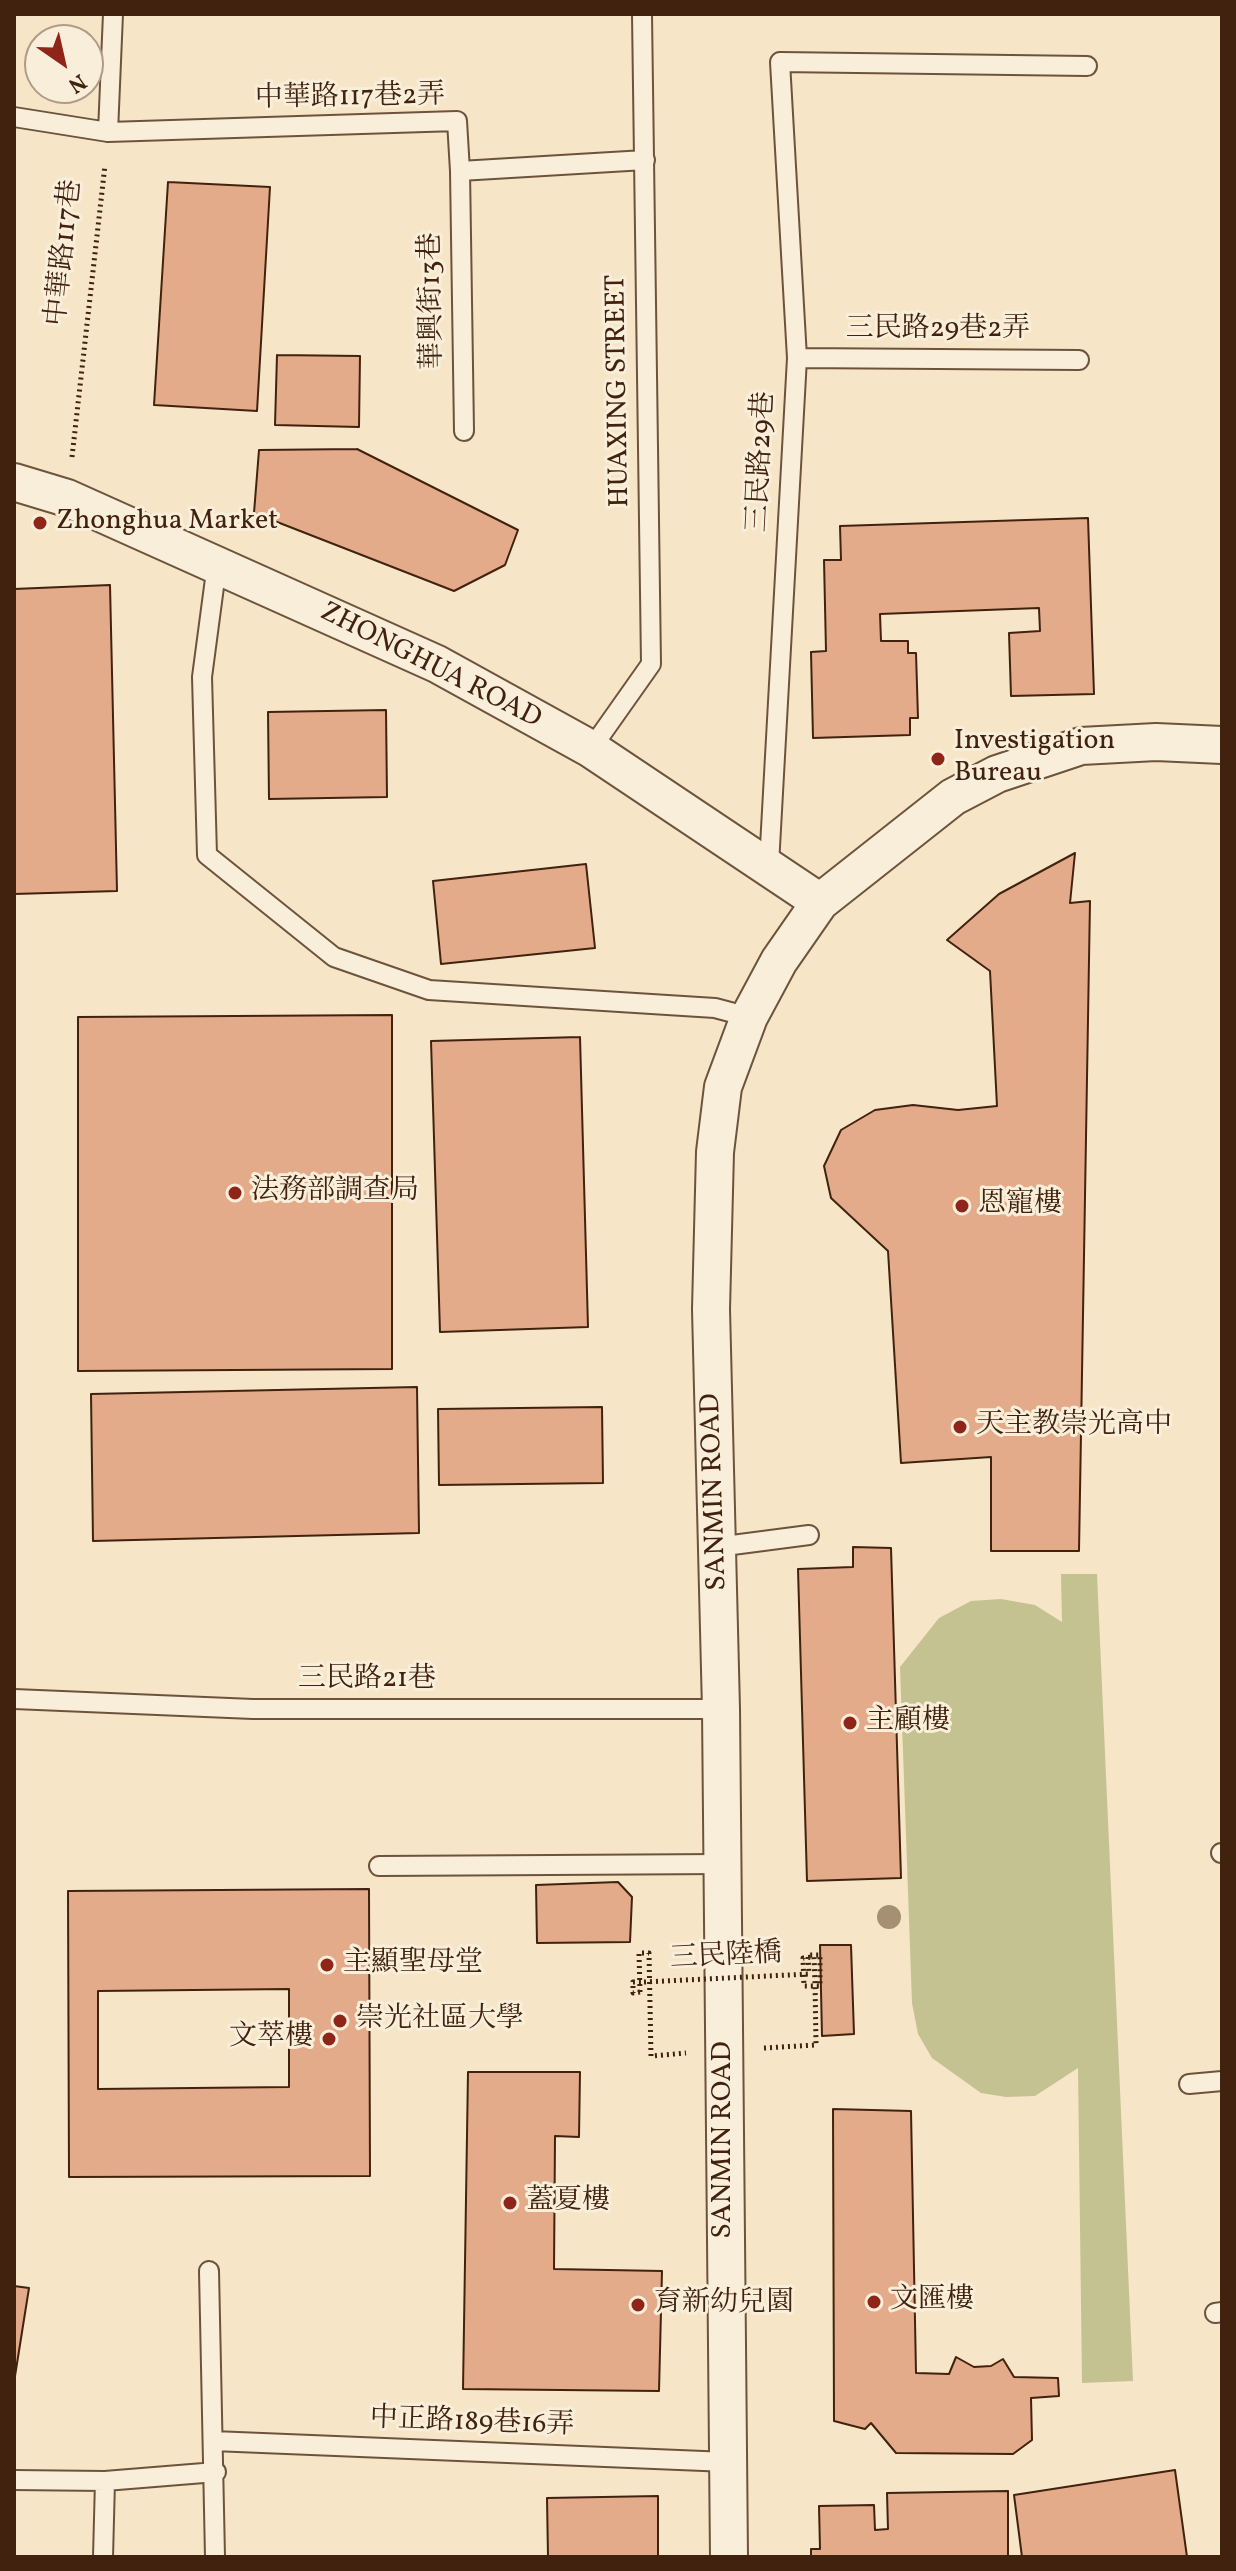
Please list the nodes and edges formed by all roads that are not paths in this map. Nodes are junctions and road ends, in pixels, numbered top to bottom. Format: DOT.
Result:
graph roads {
  1 [pos="113,14"];
  2 [pos="642,14"];
  3 [pos="1087,66"];
  4 [pos="14,117"];
  5 [pos="108,132"];
  6 [pos="645,160"];
  7 [pos="460,171"];
  8 [pos="797,358"];
  9 [pos="1079,360"];
  10 [pos="464,431"];
  11 [pos="14,482"];
  12 [pos="217,564"];
  13 [pos="1222,745"];
  14 [pos="591,749"];
  15 [pos="769,865"];
  16 [pos="820,902"];
  17 [pos="749,1017"];
  18 [pos="809,1535"];
  19 [pos="717,1547"];
  20 [pos="14,1699"];
  21 [pos="721,1709"];
  22 [pos="722,1864"];
  23 [pos="379,1866"];
  24 [pos="1222,2081"];
  25 [pos="1189,2084"];
  26 [pos="209,2271"];
  27 [pos="213,2441"];
  28 [pos="728,2462"];
  29 [pos="216,2472"];
  30 [pos="14,2480"];
  31 [pos="105,2481"];
  32 [pos="103,2557"];
  33 [pos="215,2557"];
  34 [pos="729,2557"];
  1 -- 5 [label="lane"];
  2 -- 6 [label="lane, HUAXING STREET"];
  3 -- 8 [label="lane, 三民路29巷"];
  4 -- 5 [label="lane"];
  5 -- 7 [label="lane, 中華路117巷2弄"];
  6 -- 7 [label="lane"];
  6 -- 14 [label="lane, HUAXING STREET"];
  7 -- 10 [label="lane, 華興街13巷"];
  8 -- 9 [label="lane, 三民路29巷2弄"];
  8 -- 15 [label="lane, 三民路29巷"];
  11 -- 12 [label="street, ZHONGHUA ROAD"];
  12 -- 14 [label="street, ZHONGHUA ROAD"];
  12 -- 17 [label="lane"];
  13 -- 16 [label="street, SANMIN ROAD"];
  14 -- 15 [label="street, ZHONGHUA ROAD"];
  15 -- 16 [label="street, ZHONGHUA ROAD"];
  16 -- 17 [label="street, SANMIN ROAD"];
  17 -- 19 [label="street, SANMIN ROAD"];
  18 -- 19 [label="lane"];
  19 -- 21 [label="street, SANMIN ROAD"];
  20 -- 21 [label="lane, 三民路21巷"];
  21 -- 22 [label="street, SANMIN ROAD"];
  22 -- 23 [label="lane"];
  22 -- 28 [label="street, SANMIN ROAD"];
  24 -- 25 [label="lane"];
  26 -- 27 [label="lane"];
  27 -- 28 [label="lane, 中正路189巷16弄"];
  27 -- 29 [label="lane"];
  28 -- 34 [label="street, SANMIN ROAD"];
  29 -- 31 [label="lane"];
  29 -- 33 [label="lane"];
  30 -- 31 [label="lane"];
  31 -- 32 [label="lane"];
}
